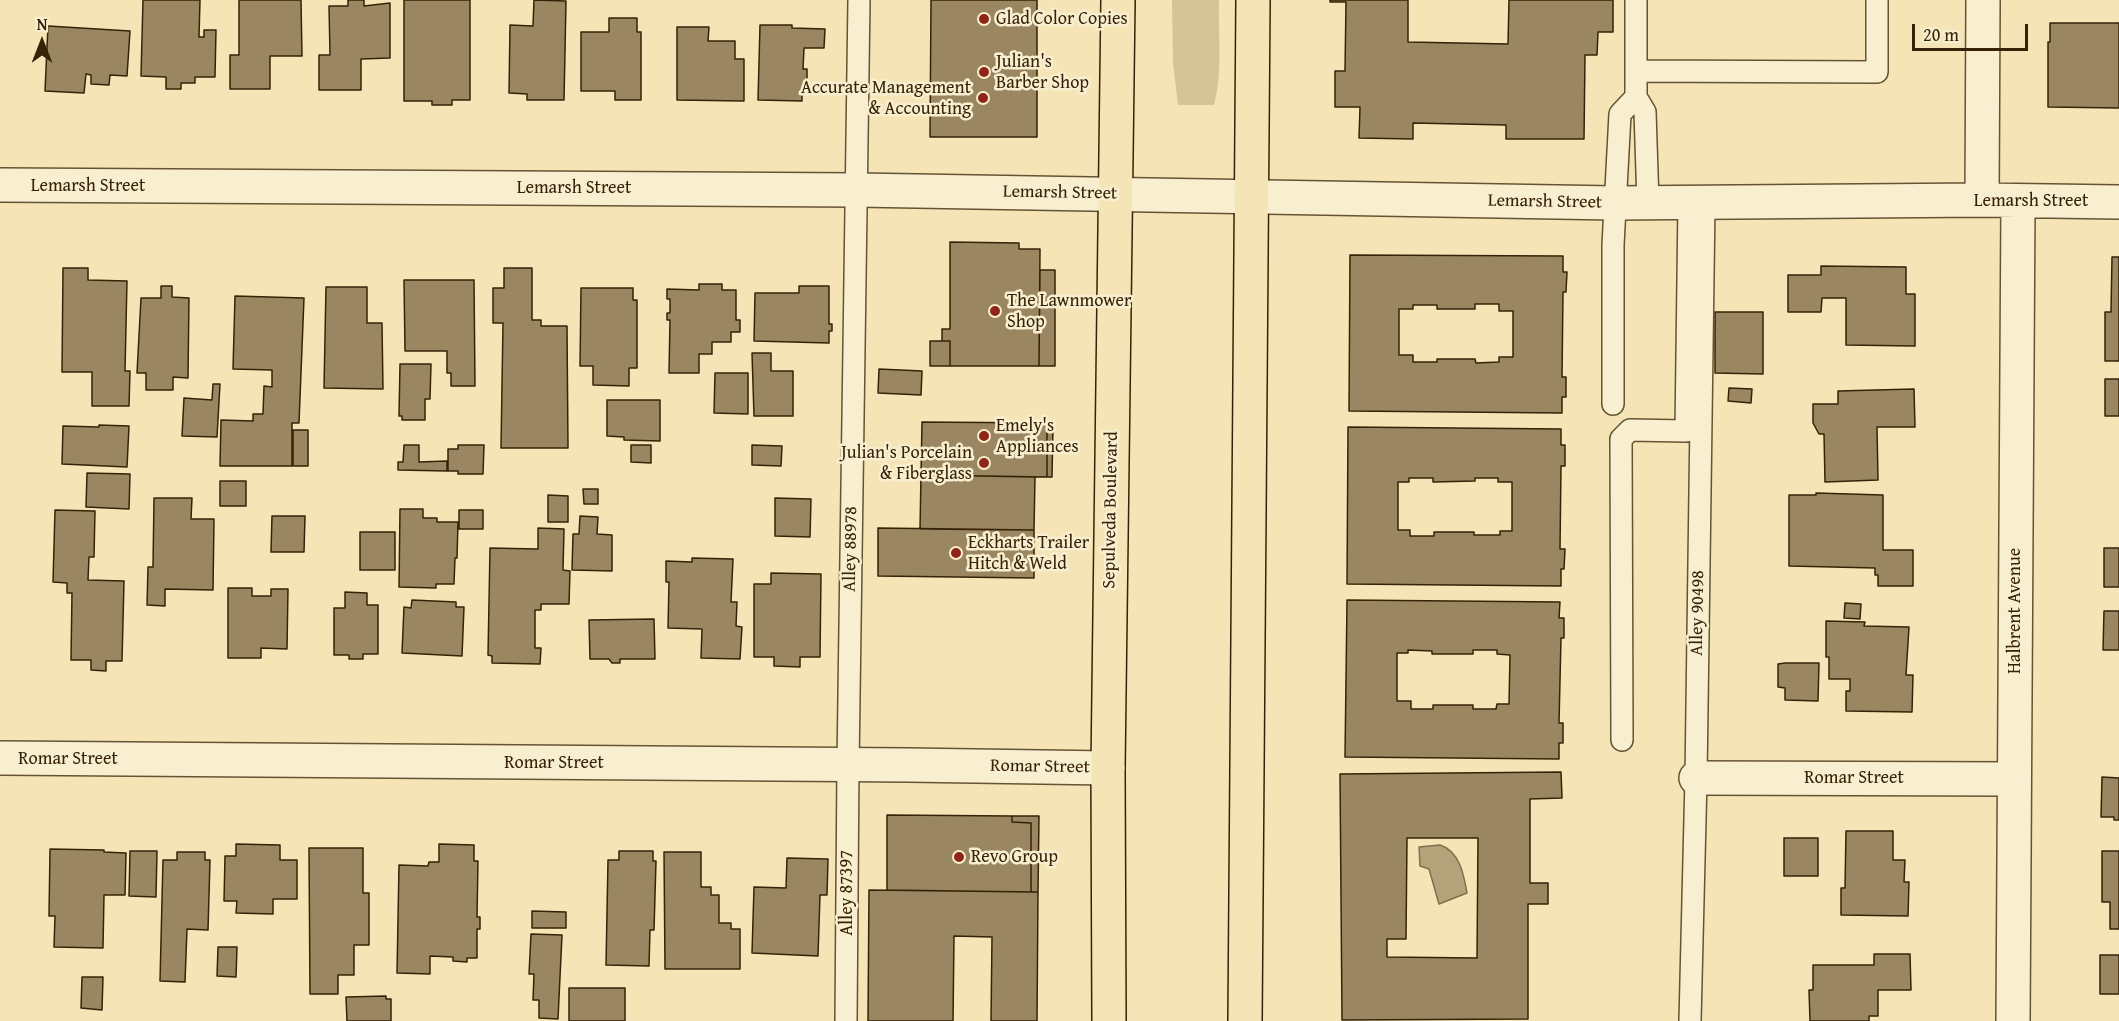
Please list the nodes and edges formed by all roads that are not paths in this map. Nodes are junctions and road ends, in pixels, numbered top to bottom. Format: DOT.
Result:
graph roads {
  1 [pos="859,0"];
  2 [pos="1118,0"];
  3 [pos="1253,0"];
  4 [pos="1636,0"];
  5 [pos="1877,0"];
  6 [pos="1983,0"];
  7 [pos="1636,71"];
  8 [pos="1636,97"];
  9 [pos="0,185"];
  10 [pos="858,190"];
  11 [pos="1114,194"];
  12 [pos="1252,196"];
  13 [pos="1982,200"];
  14 [pos="2018,201"];
  15 [pos="2119,202"];
  16 [pos="1615,203"];
  17 [pos="1648,203"];
  18 [pos="1697,204"];
  19 [pos="1613,404"];
  20 [pos="1622,740"];
  21 [pos="0,758"];
  22 [pos="848,765"];
  23 [pos="1108,768"];
  24 [pos="1696,778"];
  25 [pos="2013,779"];
  26 [pos="846,1021"];
  27 [pos="1109,1021"];
  28 [pos="1245,1021"];
  29 [pos="1690,1021"];
  30 [pos="2013,1021"];
  1 -- 10 [label="lane, Alley 88978"];
  2 -- 11 [label="main road, Sepulveda Boulevard"];
  3 -- 12 [label="main road"];
  4 -- 7 [label="lane"];
  5 -- 7 [label="lane"];
  6 -- 13 [label="street"];
  7 -- 8 [label="lane"];
  8 -- 16 [label="lane"];
  8 -- 17 [label="lane"];
  9 -- 10 [label="street, Lemarsh Street"];
  10 -- 11 [label="street, Lemarsh Street"];
  10 -- 22 [label="lane, Alley 88978"];
  11 -- 12 [label="street, Lemarsh Street"];
  11 -- 23 [label="main road, Sepulveda Boulevard"];
  12 -- 16 [label="street, Lemarsh Street"];
  12 -- 28 [label="main road"];
  13 -- 14 [label="street, Lemarsh Street"];
  13 -- 18 [label="street, Lemarsh Street"];
  14 -- 15 [label="street, Lemarsh Street"];
  14 -- 25 [label="street, Halbrent Avenue"];
  16 -- 17 [label="street, Lemarsh Street"];
  16 -- 19 [label="lane"];
  17 -- 18 [label="street, Lemarsh Street"];
  18 -- 20 [label="lane"];
  18 -- 24 [label="lane, Alley 90498"];
  21 -- 22 [label="street, Romar Street"];
  22 -- 23 [label="street, Romar Street"];
  22 -- 26 [label="lane, Alley 87397"];
  23 -- 27 [label="main road, Sepulveda Boulevard"];
  24 -- 25 [label="street, Romar Street"];
  24 -- 29 [label="lane, Alley 90498"];
  25 -- 30 [label="street, Halbrent Avenue"];
}
